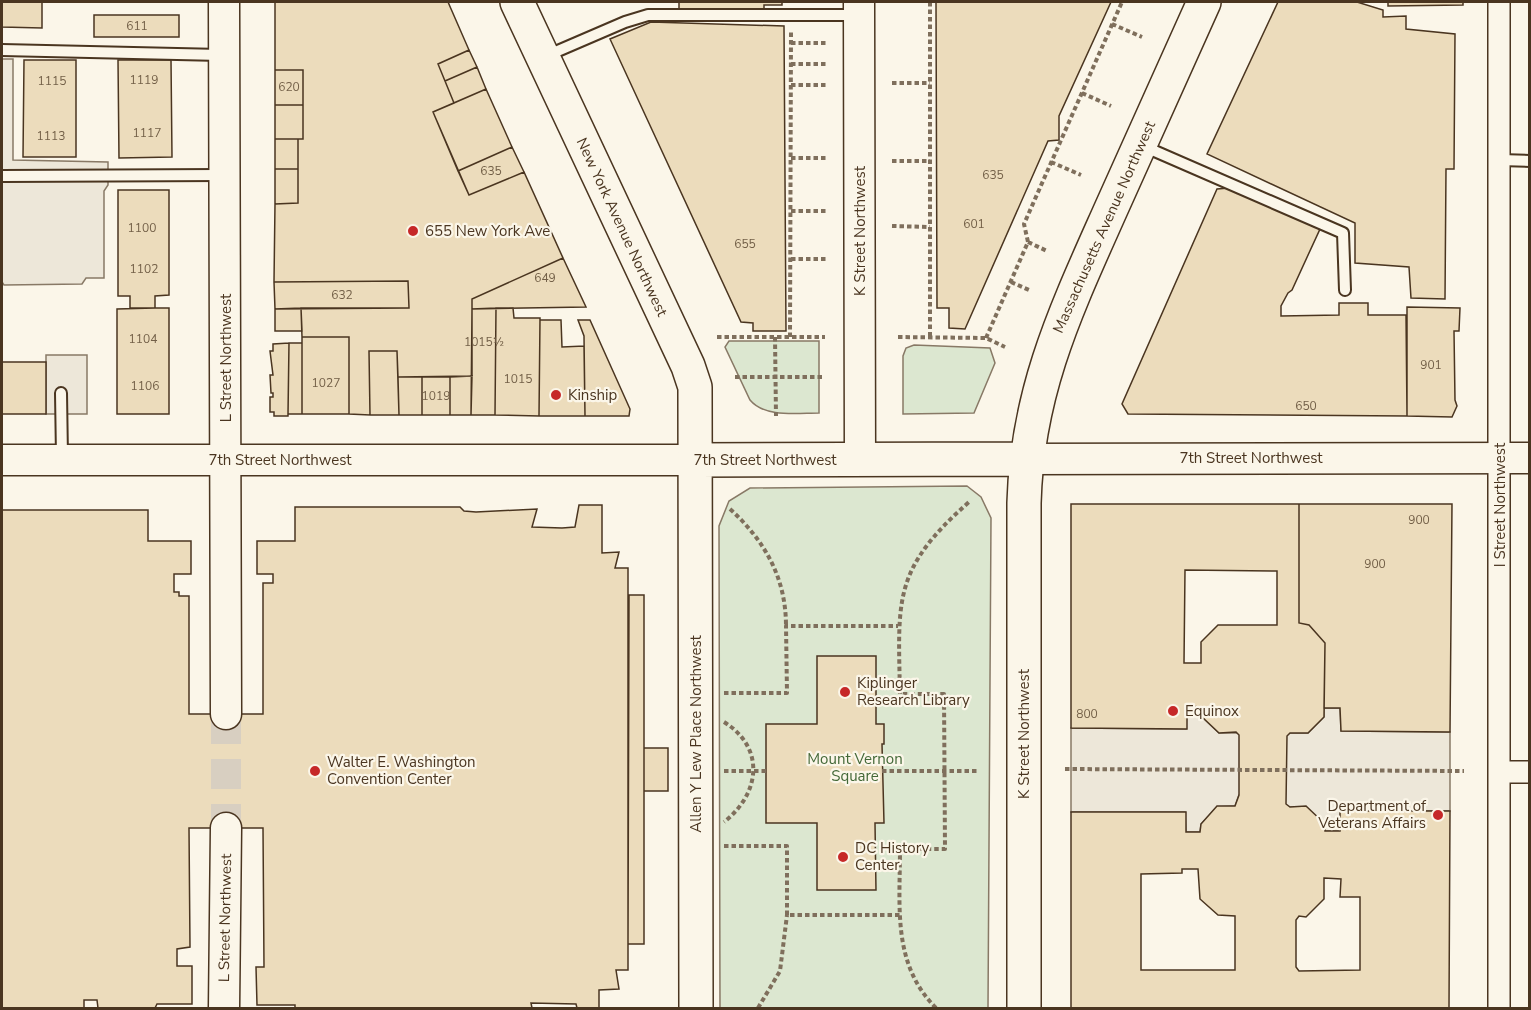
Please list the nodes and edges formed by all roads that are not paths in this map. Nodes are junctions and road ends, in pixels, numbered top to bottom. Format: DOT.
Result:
graph roads {
  1 [pos="224,2"];
  2 [pos="517,2"];
  3 [pos="1204,2"];
  4 [pos="1499,2"];
  5 [pos="859,8"];
  6 [pos="2,50"];
  7 [pos="224,55"];
  8 [pos="543,57"];
  9 [pos="1140,145"];
  10 [pos="1500,160"];
  11 [pos="1530,160"];
  12 [pos="225,175"];
  13 [pos="2,176"];
  14 [pos="1345,291"];
  15 [pos="62,393"];
  16 [pos="1515,458"];
  17 [pos="1025,459"];
  18 [pos="2,460"];
  19 [pos="62,460"];
  20 [pos="227,460"];
  21 [pos="696,460"];
  22 [pos="861,460"];
  23 [pos="226,714"];
  24 [pos="1500,772"];
  25 [pos="1530,772"];
  26 [pos="226,828"];
  27 [pos="224,1008"];
  28 [pos="696,1008"];
  29 [pos="1024,1008"];
  30 [pos="1498,1008"];
  1 -- 7 [label="main road, L Street Northwest"];
  2 -- 8 [label="main road, New York Avenue Northwest"];
  3 -- 9 [label="main road, Massachusetts Avenue Northwest"];
  4 -- 10 [label="street, I Street Northwest"];
  5 -- 8 [label="lane"];
  5 -- 22 [label="main road, K Street Northwest"];
  6 -- 7 [label="lane"];
  7 -- 12 [label="main road, L Street Northwest"];
  8 -- 21 [label="main road, New York Avenue Northwest"];
  9 -- 14 [label="lane"];
  9 -- 17 [label="main road, Massachusetts Avenue Northwest"];
  10 -- 11 [label="lane"];
  10 -- 16 [label="street, I Street Northwest"];
  12 -- 13 [label="lane"];
  12 -- 20 [label="main road, L Street Northwest"];
  15 -- 19 [label="lane"];
  16 -- 17 [label="main road, 7th Street Northwest"];
  16 -- 24 [label="street, I Street Northwest"];
  17 -- 22 [label="main road, 7th Street Northwest"];
  17 -- 29 [label="main road, K Street Northwest"];
  18 -- 19 [label="main road, 7th Street Northwest"];
  19 -- 20 [label="main road, 7th Street Northwest"];
  20 -- 21 [label="main road, 7th Street Northwest"];
  20 -- 23 [label="main road, L Street Northwest"];
  21 -- 22 [label="main road, 7th Street Northwest"];
  21 -- 28 [label="main road, Allen Y Lew Place Northwest"];
  24 -- 25 [label="street"];
  24 -- 30 [label="street, I Street Northwest"];
  26 -- 27 [label="main road, L Street Northwest"];
}
